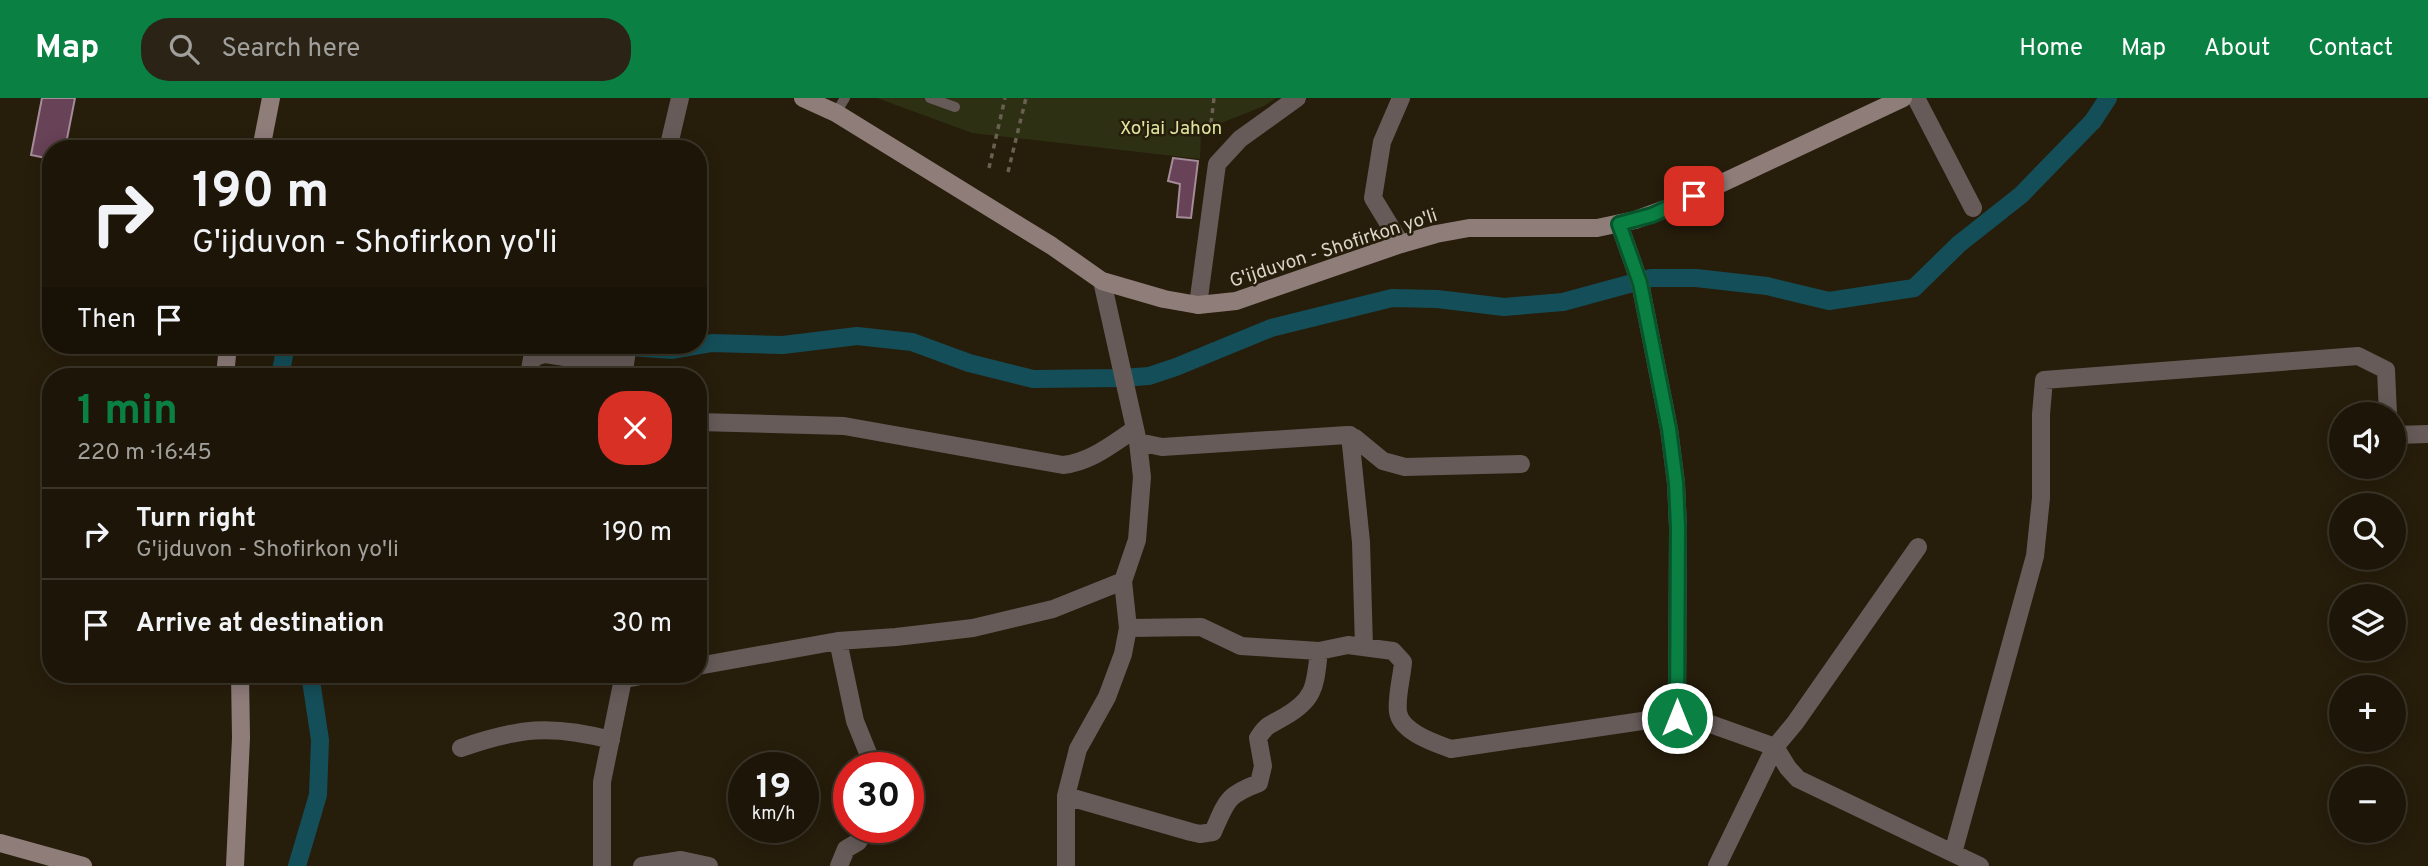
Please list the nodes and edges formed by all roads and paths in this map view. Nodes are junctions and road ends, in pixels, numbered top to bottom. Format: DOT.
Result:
graph roads {
  1 [pos="271,98"];
  2 [pos="680,98"];
  3 [pos="803,98"];
  4 [pos="930,98"];
  5 [pos="1005,98"];
  6 [pos="1026,98"];
  7 [pos="1214,98"];
  8 [pos="1297,98"];
  9 [pos="1401,98"];
  10 [pos="1903,98"];
  11 [pos="1916,98"];
  12 [pos="840,105"];
  13 [pos="955,107"];
  14 [pos="1211,123"];
  15 [pos="263,140"];
  16 [pos="670,140"];
  17 [pos="989,168"];
  18 [pos="1008,173"];
  19 [pos="1973,208"];
  20 [pos="1619,224"];
  21 [pos="1401,244"];
  22 [pos="1102,281"];
  23 [pos="1198,304"];
  24 [pos="545,354"];
  25 [pos="545,354"];
  26 [pos="625,360"];
  27 [pos="530,368"];
  28 [pos="2387,402"];
  29 [pos="707,422"];
  30 [pos="2428,434"];
  31 [pos="1137,435"];
  32 [pos="1350,435"];
  33 [pos="2406,435"];
  34 [pos="1521,464"];
  35 [pos="1918,547"];
  36 [pos="1123,581"];
  37 [pos="1128,628"];
  38 [pos="838,641"];
  39 [pos="1364,647"];
  40 [pos="1319,651"];
  41 [pos="707,664"];
  42 [pos="240,683"];
  43 [pos="623,683"];
  44 [pos="1677,718"];
  45 [pos="611,740"];
  46 [pos="1775,747"];
  47 [pos="461,748"];
  48 [pos="868,752"];
  49 [pos="1066,796"];
  50 [pos="0,843"];
  51 [pos="856,843"];
  52 [pos="1953,853"];
  53 [pos="83,866"];
  54 [pos="234,866"];
  55 [pos="602,866"];
  56 [pos="642,866"];
  57 [pos="709,866"];
  58 [pos="839,866"];
  59 [pos="1066,866"];
  60 [pos="1717,866"];
  61 [pos="1980,866"];
  1 -- 15 [label="main road"];
  2 -- 16 [label="street"];
  3 -- 12 [label="main road, G'ijduvon - Shofirkon yo'li"];
  4 -- 13 [label="lane"];
  5 -- 17 [label="path"];
  6 -- 18 [label="path"];
  7 -- 14 [label="path"];
  8 -- 23 [label="street"];
  9 -- 21 [label="street"];
  10 -- 20 [label="main road, G'ijduvon - Shofirkon yo'li"];
  11 -- 19 [label="street"];
  12 -- 22 [label="main road, G'ijduvon - Shofirkon yo'li"];
  20 -- 21 [label="main road, G'ijduvon - Shofirkon yo'li"];
  20 -- 44 [label="street"];
  21 -- 23 [label="main road, G'ijduvon - Shofirkon yo'li"];
  22 -- 23 [label="main road, G'ijduvon - Shofirkon yo'li"];
  22 -- 31 [label="street"];
  24 -- 26 [label="street"];
  25 -- 27 [label="street"];
  28 -- 52 [label="street"];
  29 -- 31 [label="street"];
  30 -- 33 [label="street"];
  31 -- 32 [label="street"];
  31 -- 36 [label="street"];
  32 -- 34 [label="street"];
  32 -- 39 [label="street"];
  35 -- 46 [label="street"];
  36 -- 37 [label="street"];
  36 -- 38 [label="street"];
  37 -- 40 [label="street"];
  37 -- 49 [label="street"];
  38 -- 41 [label="street"];
  38 -- 48 [label="street"];
  39 -- 40 [label="street"];
  39 -- 44 [label="street"];
  40 -- 49 [label="street"];
  42 -- 54 [label="main road"];
  43 -- 45 [label="street"];
  44 -- 46 [label="street"];
  45 -- 47 [label="street"];
  45 -- 55 [label="street"];
  46 -- 52 [label="street"];
  46 -- 60 [label="street"];
  49 -- 59 [label="street"];
  50 -- 53 [label="main road"];
  51 -- 58 [label="street"];
  52 -- 61 [label="street"];
  56 -- 57 [label="street"];
}
